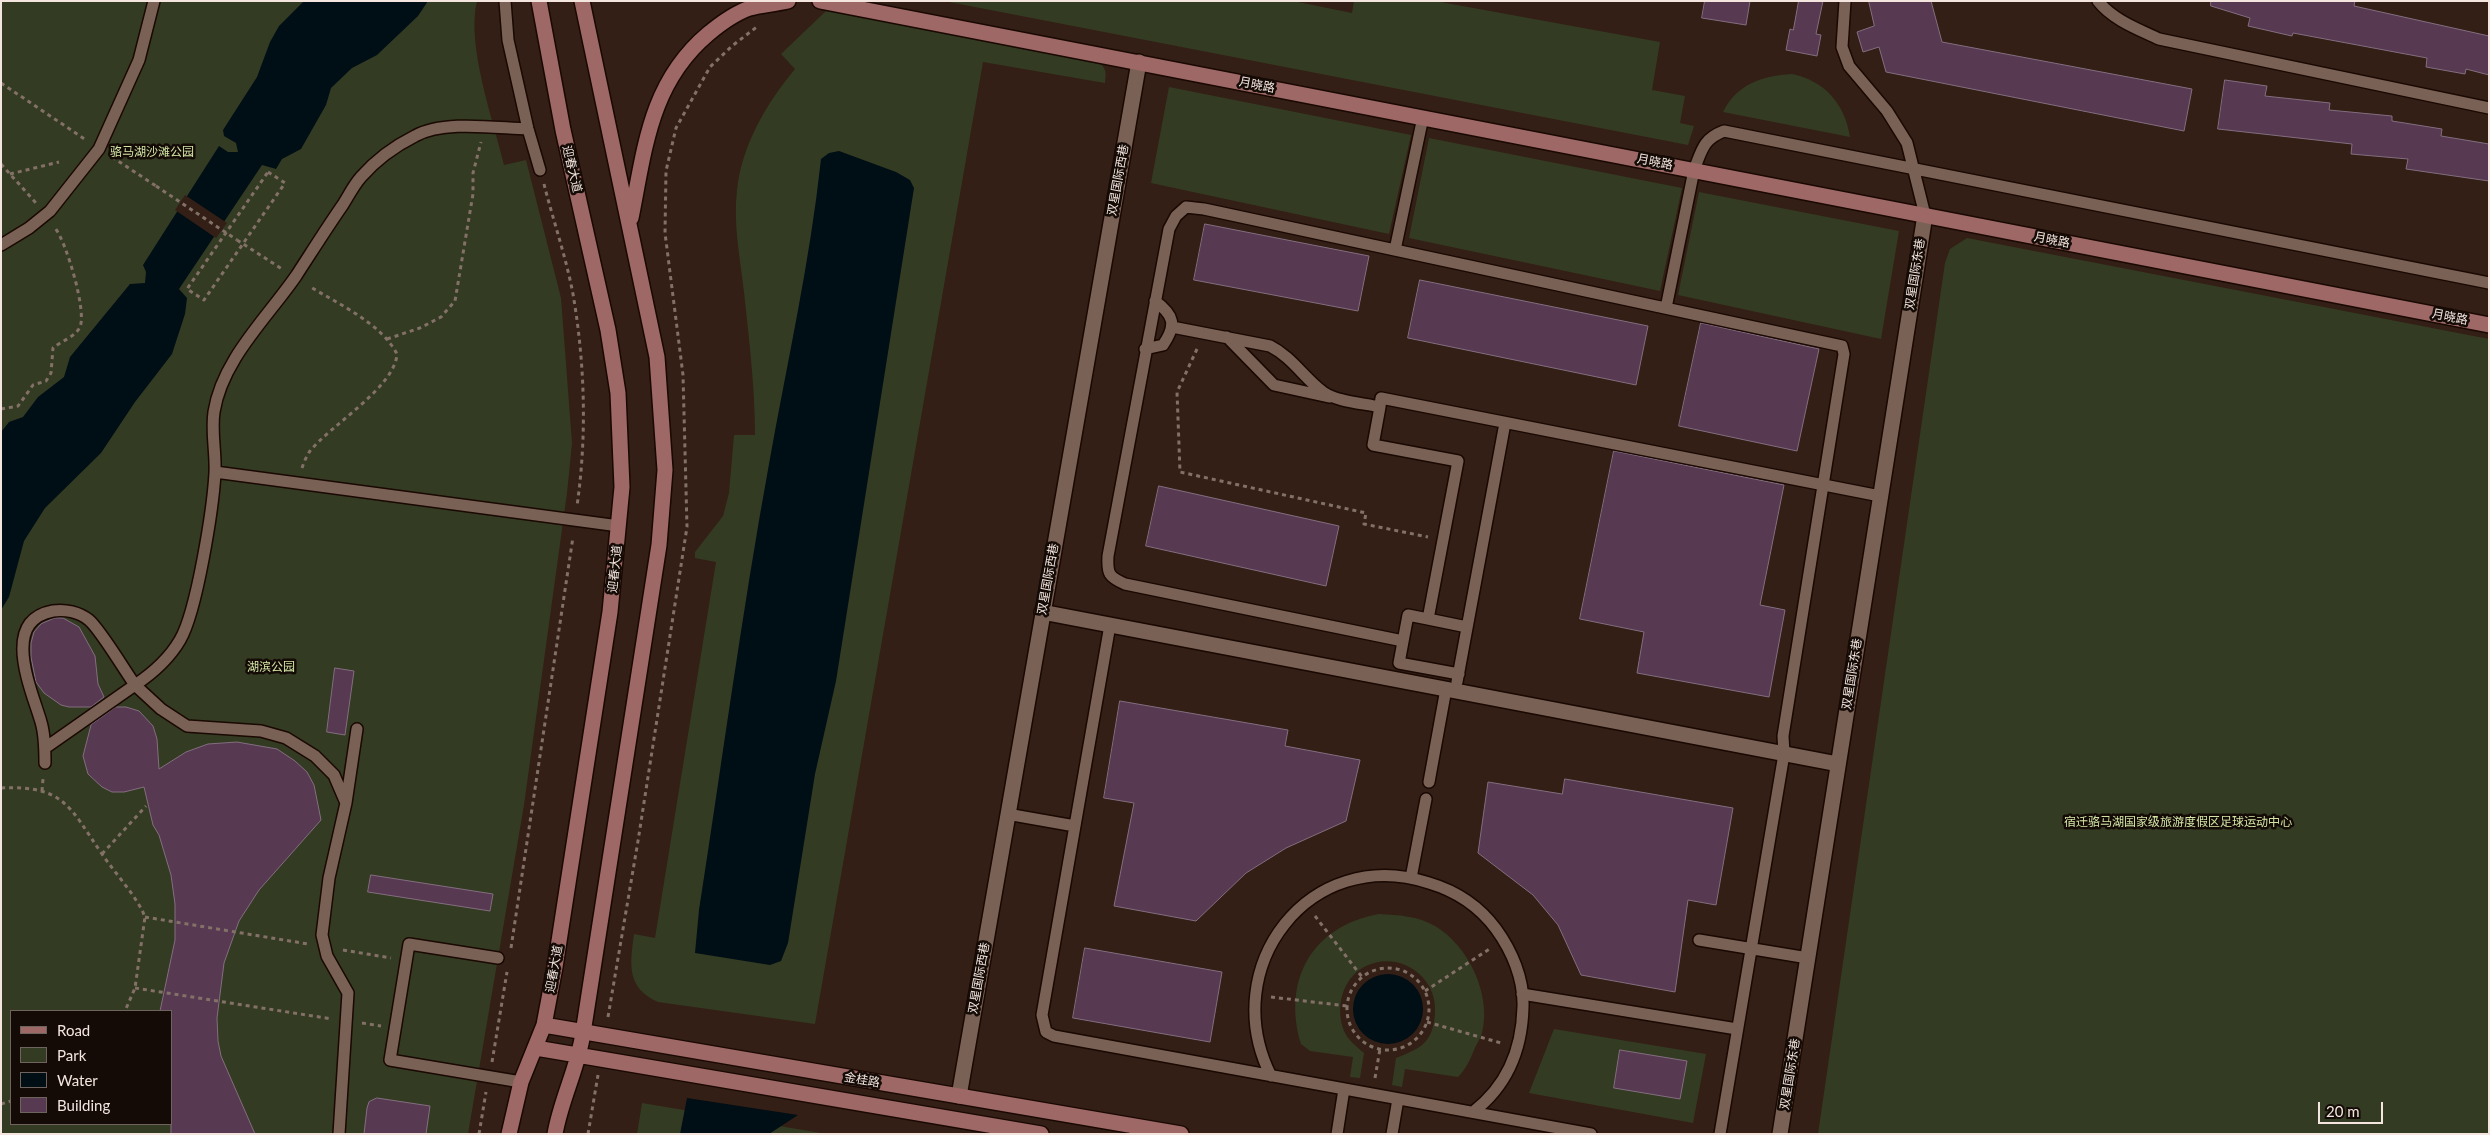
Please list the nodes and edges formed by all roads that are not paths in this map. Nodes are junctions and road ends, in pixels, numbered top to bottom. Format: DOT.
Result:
graph roads {
  1 [pos="154,1"];
  2 [pos="505,1"];
  3 [pos="539,1"];
  4 [pos="582,1"];
  5 [pos="788,1"];
  6 [pos="820,1"];
  7 [pos="1845,1"];
  8 [pos="2098,1"];
  9 [pos="1138,62"];
  10 [pos="2489,108"];
  11 [pos="1423,117"];
  12 [pos="528,129"];
  13 [pos="1913,168"];
  14 [pos="540,170"];
  15 [pos="1694,170"];
  16 [pos="1924,215"];
  17 [pos="630,224"];
  18 [pos="1,245"];
  19 [pos="1395,250"];
  20 [pos="2489,283"];
  21 [pos="1155,301"];
  22 [pos="1666,308"];
  23 [pos="2489,325"];
  24 [pos="1172,327"];
  25 [pos="1227,337"];
  26 [pos="1146,348"];
  27 [pos="1336,398"];
  28 [pos="1380,407"];
  29 [pos="1505,423"];
  30 [pos="215,472"];
  31 [pos="1823,485"];
  32 [pos="1880,496"];
  33 [pos="618,526"];
  34 [pos="1042,612"];
  35 [pos="1428,619"];
  36 [pos="1110,625"];
  37 [pos="1467,627"];
  38 [pos="1403,641"];
  39 [pos="1459,674"];
  40 [pos="135,685"];
  41 [pos="1451,690"];
  42 [pos="357,728"];
  43 [pos="45,748"];
  44 [pos="1784,754"];
  45 [pos="45,763"];
  46 [pos="1838,764"];
  47 [pos="1429,782"];
  48 [pos="1426,798"];
  49 [pos="346,803"];
  50 [pos="1008,814"];
  51 [pos="1075,826"];
  52 [pos="1411,878"];
  53 [pos="1699,940"];
  54 [pos="1751,949"];
  55 [pos="498,958"];
  56 [pos="1808,958"];
  57 [pos="1522,994"];
  58 [pos="544,1025"];
  59 [pos="1738,1029"];
  60 [pos="584,1033"];
  61 [pos="536,1048"];
  62 [pos="580,1056"];
  63 [pos="1271,1076"];
  64 [pos="521,1082"];
  65 [pos="1344,1089"];
  66 [pos="959,1096"];
  67 [pos="1398,1098"];
  68 [pos="1473,1112"];
  69 [pos="338,1134"];
  70 [pos="509,1134"];
  71 [pos="555,1134"];
  72 [pos="1041,1134"];
  73 [pos="1181,1134"];
  74 [pos="1337,1134"];
  75 [pos="1392,1134"];
  76 [pos="1591,1134"];
  77 [pos="1720,1134"];
  78 [pos="1780,1134"];
  1 -- 18 [label="lane"];
  2 -- 12 [label="lane"];
  3 -- 33 [label="street, 迎春大道"];
  4 -- 17 [label="street"];
  5 -- 17 [label="street"];
  6 -- 9 [label="street, 月晓路"];
  7 -- 13 [label="lane"];
  8 -- 10 [label="lane"];
  9 -- 11 [label="street, 月晓路"];
  9 -- 34 [label="street, 双星国际西巷"];
  11 -- 15 [label="street, 月晓路"];
  11 -- 19 [label="lane"];
  12 -- 14 [label="lane"];
  12 -- 30 [label="lane"];
  13 -- 15 [label="lane"];
  13 -- 16 [label="lane"];
  13 -- 20 [label="lane"];
  15 -- 16 [label="street, 月晓路"];
  15 -- 22 [label="lane"];
  16 -- 23 [label="street, 月晓路"];
  16 -- 32 [label="street, 双星国际东巷"];
  17 -- 60 [label="street"];
  19 -- 21 [label="lane"];
  19 -- 22 [label="lane"];
  21 -- 24 [label="lane"];
  21 -- 26 [label="lane"];
  22 -- 31 [label="lane"];
  24 -- 25 [label="lane"];
  24 -- 26 [label="lane"];
  25 -- 27 [label="lane"];
  25 -- 27 [label="lane"];
  26 -- 38 [label="lane"];
  27 -- 28 [label="lane"];
  28 -- 29 [label="lane"];
  28 -- 35 [label="lane"];
  29 -- 31 [label="lane"];
  29 -- 37 [label="lane"];
  30 -- 33 [label="lane"];
  30 -- 40 [label="lane"];
  31 -- 32 [label="lane"];
  31 -- 44 [label="lane"];
  32 -- 46 [label="street, 双星国际东巷"];
  33 -- 58 [label="street, 迎春大道"];
  34 -- 36 [label="street"];
  34 -- 50 [label="street, 双星国际西巷"];
  35 -- 37 [label="lane"];
  35 -- 38 [label="lane"];
  36 -- 41 [label="street"];
  36 -- 51 [label="lane"];
  37 -- 39 [label="lane"];
  38 -- 39 [label="lane"];
  39 -- 41 [label="lane"];
  40 -- 43 [label="lane"];
  40 -- 43 [label="lane"];
  40 -- 49 [label="lane"];
  41 -- 44 [label="street"];
  41 -- 47 [label="lane"];
  42 -- 49 [label="lane"];
  43 -- 45 [label="lane"];
  44 -- 46 [label="street"];
  44 -- 54 [label="lane"];
  46 -- 56 [label="street, 双星国际东巷"];
  48 -- 52 [label="lane"];
  49 -- 69 [label="lane"];
  50 -- 51 [label="lane"];
  50 -- 66 [label="street, 双星国际西巷"];
  51 -- 63 [label="lane"];
  52 -- 57 [label="lane"];
  52 -- 63 [label="lane"];
  53 -- 54 [label="lane"];
  54 -- 56 [label="lane"];
  54 -- 59 [label="lane"];
  55 -- 64 [label="lane"];
  56 -- 78 [label="street, 双星国际东巷"];
  57 -- 59 [label="lane"];
  57 -- 68 [label="lane"];
  58 -- 60 [label="street, 金桂路"];
  58 -- 61 [label="street, 迎春大道"];
  59 -- 77 [label="lane"];
  60 -- 62 [label="street"];
  60 -- 66 [label="street, 金桂路"];
  61 -- 62 [label="street, 金桂路"];
  61 -- 64 [label="street, 迎春大道"];
  62 -- 71 [label="street"];
  62 -- 72 [label="street, 金桂路"];
  63 -- 65 [label="lane"];
  64 -- 70 [label="street, 迎春大道"];
  65 -- 67 [label="lane"];
  65 -- 74 [label="lane"];
  66 -- 73 [label="street, 金桂路"];
  67 -- 68 [label="lane"];
  67 -- 75 [label="lane"];
  68 -- 76 [label="lane"];
}
